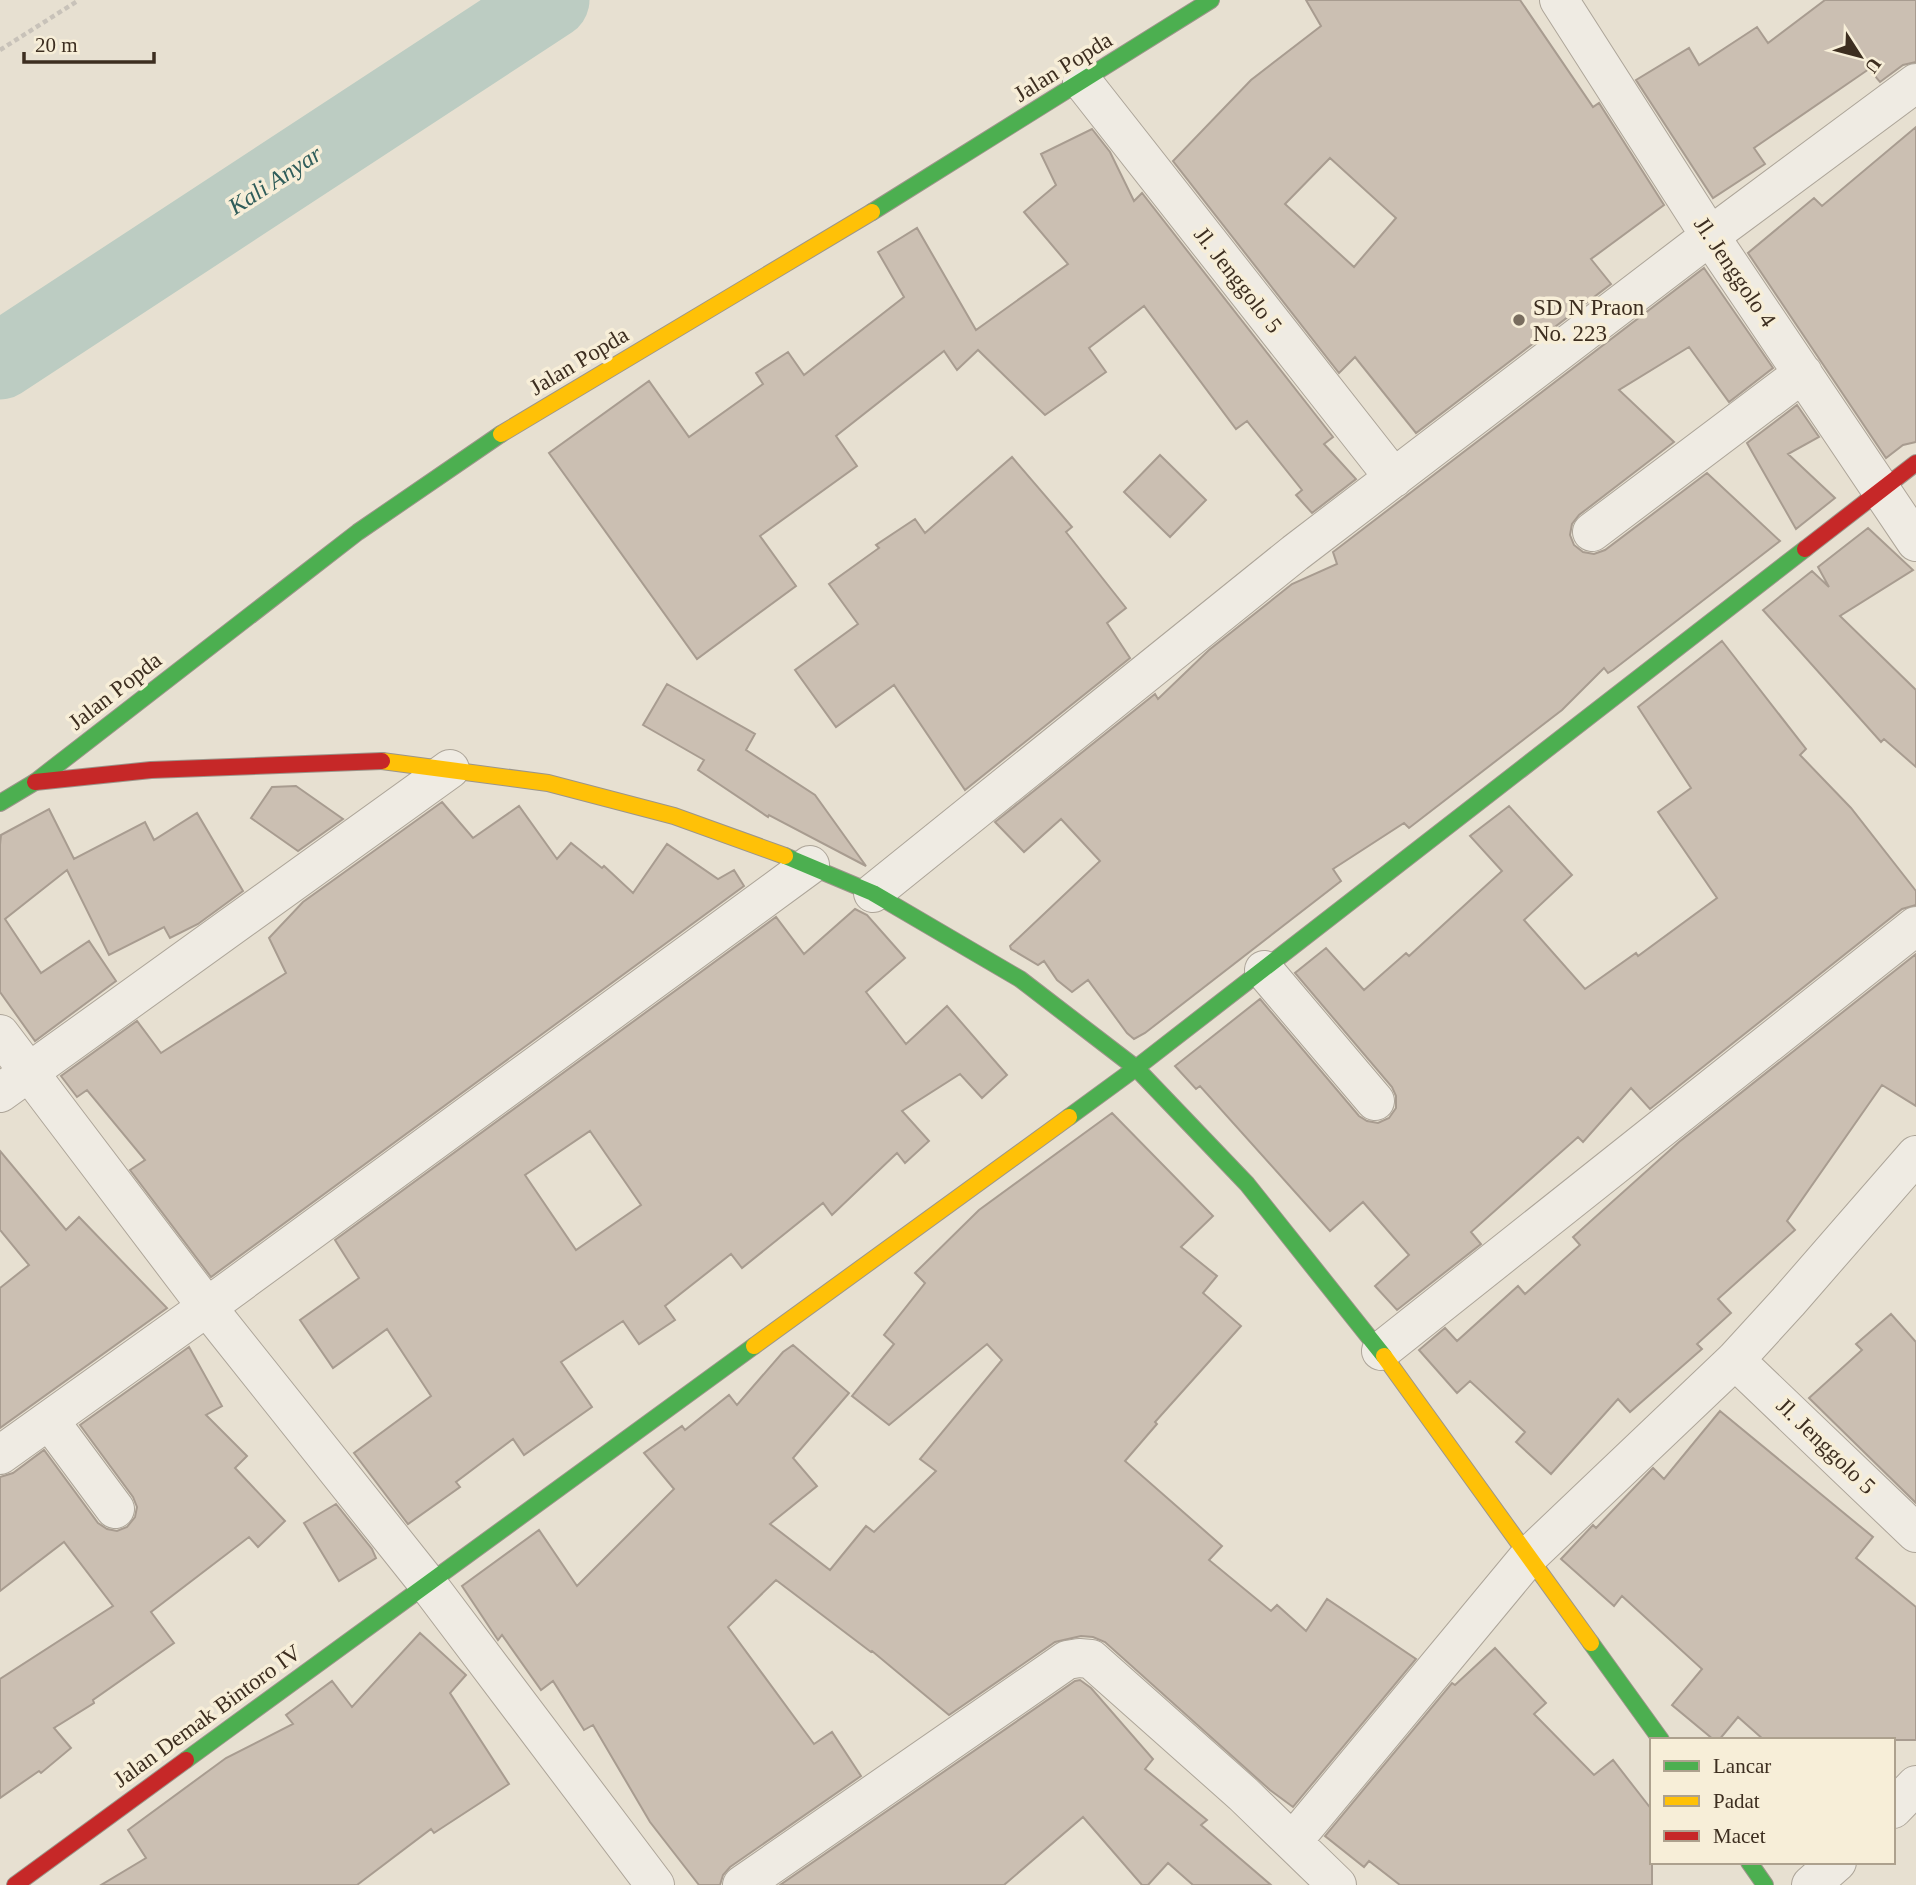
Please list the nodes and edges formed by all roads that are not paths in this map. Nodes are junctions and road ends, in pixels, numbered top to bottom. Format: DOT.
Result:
graph roads {
  1 [pos="1211,0"];
  2 [pos="1559,0"];
  3 [pos="1082,81"];
  4 [pos="1916,83"];
  5 [pos="1710,236"];
  6 [pos="1804,373"];
  7 [pos="1916,463"];
  8 [pos="1394,478"];
  9 [pos="1882,489"];
  10 [pos="1592,532"];
  11 [pos="1916,542"];
  12 [pos="450,769"];
  13 [pos="35,782"];
  14 [pos="0,803"];
  15 [pos="810,865"];
  16 [pos="873,893"];
  17 [pos="1916,926"];
  18 [pos="1264,970"];
  19 [pos="0,1034"];
  20 [pos="1136,1068"];
  21 [pos="14,1083"];
  22 [pos="1375,1101"];
  23 [pos="1916,1155"];
  24 [pos="207,1307"];
  25 [pos="1381,1351"];
  26 [pos="1735,1360"];
  27 [pos="49,1420"];
  28 [pos="0,1455"];
  29 [pos="115,1509"];
  30 [pos="1916,1533"];
  31 [pos="1530,1555"];
  32 [pos="427,1583"];
  33 [pos="1660,1738"];
  34 [pos="1916,1785"];
  35 [pos="1895,1807"];
  36 [pos="1293,1841"];
  37 [pos="1750,1864"];
  38 [pos="1835,1864"];
  39 [pos="15,1885"];
  40 [pos="655,1885"];
  41 [pos="742,1885"];
  42 [pos="1337,1885"];
  43 [pos="1765,1885"];
  44 [pos="1811,1885"];
  1 -- 3 [label="street, Jalan Popda"];
  2 -- 5 [label="street, Jl. Jenggolo 4"];
  3 -- 8 [label="street, Jl. Jenggolo 5"];
  3 -- 13 [label="street, Jalan Popda"];
  4 -- 5 [label="street"];
  5 -- 6 [label="street, Jl. Jenggolo 4"];
  5 -- 8 [label="street"];
  6 -- 9 [label="street, Jl. Jenggolo 4"];
  6 -- 10 [label="street"];
  7 -- 9 [label="street, Jalan Demak Bintoro IV"];
  8 -- 16 [label="street"];
  9 -- 11 [label="street, Jl. Jenggolo 4"];
  9 -- 18 [label="street, Jalan Demak Bintoro IV"];
  12 -- 13 [label="street"];
  12 -- 15 [label="street"];
  12 -- 21 [label="street"];
  13 -- 14 [label="street, Jalan Popda"];
  15 -- 16 [label="street"];
  15 -- 24 [label="street"];
  16 -- 20 [label="street"];
  17 -- 25 [label="street"];
  18 -- 20 [label="street, Jalan Demak Bintoro IV"];
  18 -- 22 [label="street"];
  19 -- 21 [label="street"];
  20 -- 25 [label="street"];
  20 -- 32 [label="street, Jalan Demak Bintoro IV"];
  21 -- 24 [label="street"];
  23 -- 26 [label="street"];
  24 -- 27 [label="street"];
  24 -- 32 [label="street"];
  25 -- 31 [label="street"];
  26 -- 30 [label="street, Jl. Jenggolo 5"];
  26 -- 31 [label="street"];
  27 -- 28 [label="street"];
  27 -- 29 [label="street"];
  31 -- 33 [label="street"];
  31 -- 36 [label="street"];
  32 -- 39 [label="street, Jalan Demak Bintoro IV"];
  32 -- 40 [label="street"];
  34 -- 35 [label="street"];
  36 -- 41 [label="street"];
  36 -- 42 [label="street"];
  37 -- 43 [label="street"];
  38 -- 44 [label="street"];
}
